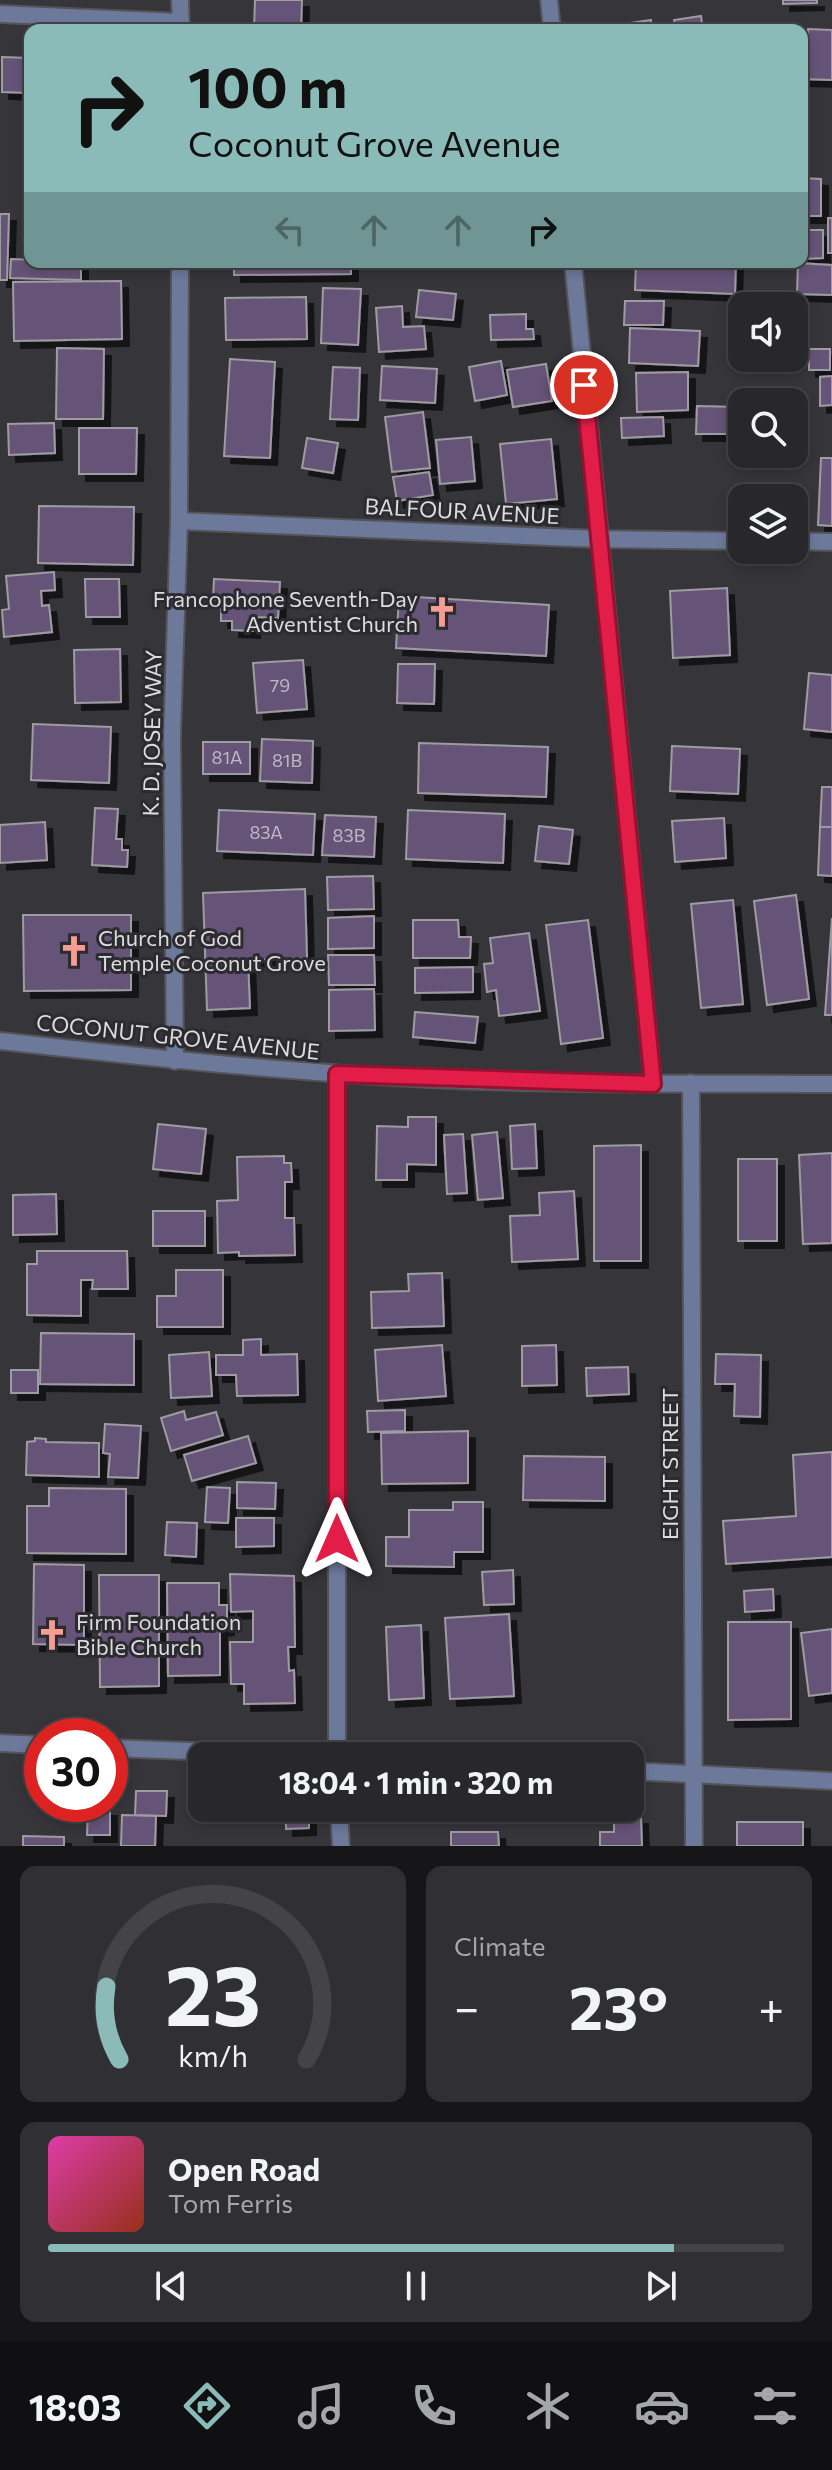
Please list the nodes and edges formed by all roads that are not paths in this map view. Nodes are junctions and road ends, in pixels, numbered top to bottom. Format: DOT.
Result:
graph roads {
  1 [pos="180,0"];
  2 [pos="549,0"];
  3 [pos="0,14"];
  4 [pos="151,24"];
  5 [pos="181,24"];
  6 [pos="551,24"];
  7 [pos="180,268"];
  8 [pos="574,268"];
  9 [pos="179,521"];
  10 [pos="598,539"];
  11 [pos="728,541"];
  12 [pos="808,541"];
  13 [pos="832,542"];
  14 [pos="0,1041"];
  15 [pos="175,1061"];
  16 [pos="337,1074"];
  17 [pos="691,1083"];
  18 [pos="653,1084"];
  19 [pos="832,1084"];
  20 [pos="337,1742"];
  21 [pos="0,1743"];
  22 [pos="24,1744"];
  23 [pos="128,1749"];
  24 [pos="188,1751"];
  25 [pos="644,1772"];
  26 [pos="692,1774"];
  27 [pos="832,1781"];
  28 [pos="340,1822"];
  29 [pos="341,1846"];
  30 [pos="694,1846"];
  1 -- 5 [label="street"];
  2 -- 6 [label="street"];
  3 -- 4 [label="street"];
  7 -- 9 [label="street, K. D. JOSEY WAY"];
  8 -- 10 [label="street"];
  9 -- 10 [label="street, BALFOUR AVENUE"];
  9 -- 15 [label="street, K. D. JOSEY WAY"];
  10 -- 11 [label="street, BALFOUR AVENUE"];
  10 -- 18 [label="street"];
  12 -- 13 [label="street"];
  14 -- 15 [label="street, COCONUT GROVE AVENUE"];
  15 -- 16 [label="street, COCONUT GROVE AVENUE"];
  16 -- 18 [label="street, COCONUT GROVE AVENUE"];
  16 -- 20 [label="street"];
  17 -- 18 [label="street, COCONUT GROVE AVENUE"];
  17 -- 19 [label="street, COCONUT GROVE AVENUE"];
  17 -- 26 [label="street, EIGHT STREET"];
  21 -- 22 [label="street"];
  23 -- 24 [label="street"];
  25 -- 26 [label="street"];
  26 -- 27 [label="street"];
  26 -- 30 [label="street, EIGHT STREET"];
  28 -- 29 [label="street"];
}
